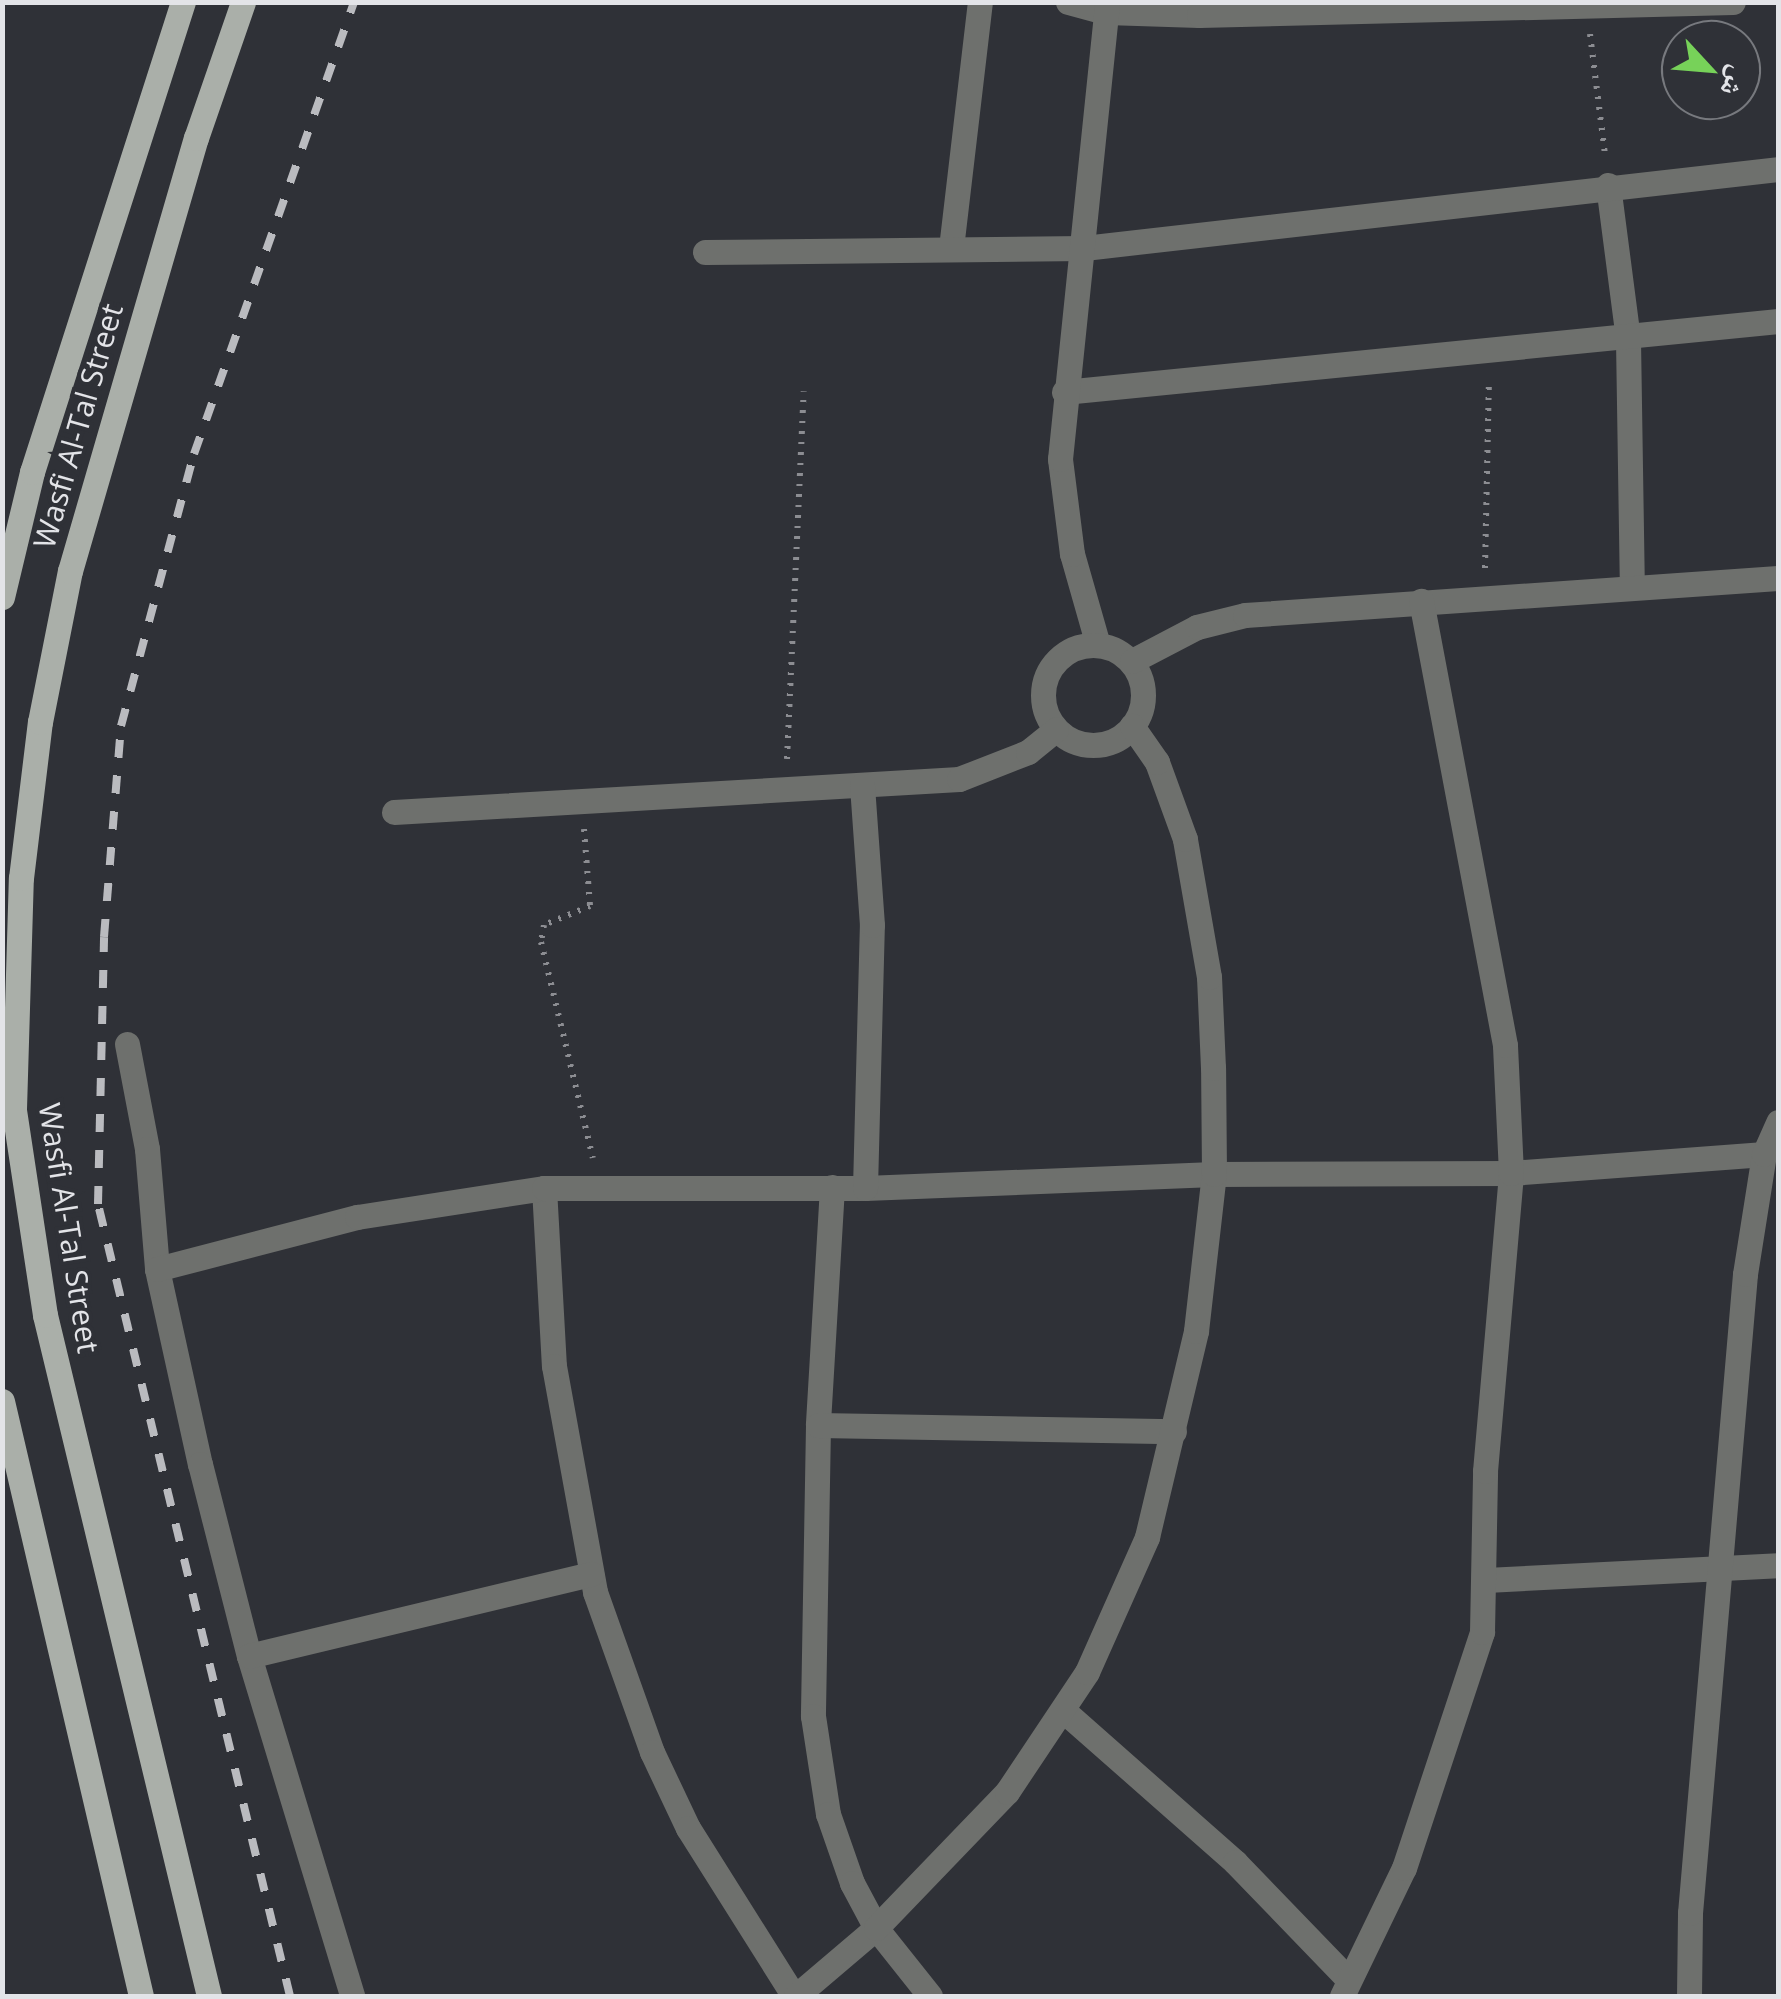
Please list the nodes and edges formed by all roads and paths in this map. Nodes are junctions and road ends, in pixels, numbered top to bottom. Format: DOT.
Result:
graph roads {
  1 [pos="182,2"];
  2 [pos="244,2"];
  3 [pos="980,2"];
  4 [pos="1068,2"];
  5 [pos="1733,2"];
  6 [pos="1635,3"];
  7 [pos="1586,5"];
  8 [pos="1437,6"];
  9 [pos="1107,8"];
  10 [pos="1778,170"];
  11 [pos="1608,186"];
  12 [pos="951,248"];
  13 [pos="1084,248"];
  14 [pos="705,252"];
  15 [pos="1778,320"];
  16 [pos="1628,340"];
  17 [pos="1490,346"];
  18 [pos="804,391"];
  19 [pos="1064,392"];
  20 [pos="1778,578"];
  21 [pos="1632,584"];
  22 [pos="2,597"];
  23 [pos="1484,599"];
  24 [pos="1420,601"];
  25 [pos="1098,645"];
  26 [pos="1132,662"];
  27 [pos="1132,726"];
  28 [pos="1056,729"];
  29 [pos="862,784"];
  30 [pos="786,785"];
  31 [pos="580,803"];
  32 [pos="394,812"];
  33 [pos="127,1044"];
  34 [pos="1778,1122"];
  35 [pos="1764,1154"];
  36 [pos="1511,1173"];
  37 [pos="1214,1174"];
  38 [pos="596,1184"];
  39 [pos="544,1188"];
  40 [pos="832,1188"];
  41 [pos="865,1188"];
  42 [pos="157,1268"];
  43 [pos="2,1402"];
  44 [pos="818,1425"];
  45 [pos="1174,1431"];
  46 [pos="1778,1564"];
  47 [pos="1720,1566"];
  48 [pos="591,1574"];
  49 [pos="1486,1580"];
  50 [pos="249,1656"];
  51 [pos="1064,1712"];
  52 [pos="876,1928"];
  53 [pos="1346,1988"];
  54 [pos="141,1996"];
  55 [pos="210,1996"];
  56 [pos="352,1996"];
  57 [pos="795,1996"];
  58 [pos="930,1996"];
  59 [pos="1689,1996"];
  1 -- 22 [label="main road, Wasfi Al-Tal Street"];
  2 -- 55 [label="main road, Wasfi Al-Tal Street"];
  3 -- 12 [label="street"];
  4 -- 9 [label="street"];
  5 -- 6 [label="street"];
  6 -- 7 [label="street"];
  7 -- 8 [label="street"];
  7 -- 11 [label="path"];
  8 -- 9 [label="street"];
  9 -- 13 [label="street"];
  10 -- 11 [label="street"];
  11 -- 13 [label="street"];
  11 -- 16 [label="street"];
  12 -- 13 [label="street"];
  12 -- 14 [label="street"];
  13 -- 19 [label="street"];
  15 -- 16 [label="street"];
  16 -- 17 [label="street"];
  16 -- 21 [label="street"];
  17 -- 19 [label="street"];
  17 -- 23 [label="path"];
  18 -- 30 [label="path"];
  19 -- 25 [label="street"];
  20 -- 21 [label="street"];
  21 -- 23 [label="street"];
  23 -- 24 [label="street"];
  24 -- 26 [label="street"];
  24 -- 36 [label="street"];
  25 -- 26 [label="street"];
  25 -- 28 [label="street"];
  26 -- 27 [label="street"];
  27 -- 28 [label="street"];
  27 -- 37 [label="street"];
  28 -- 29 [label="street"];
  29 -- 30 [label="street"];
  29 -- 41 [label="street"];
  30 -- 31 [label="street"];
  31 -- 32 [label="street"];
  31 -- 38 [label="path"];
  33 -- 42 [label="street"];
  34 -- 35 [label="street"];
  35 -- 36 [label="street"];
  35 -- 47 [label="street"];
  36 -- 37 [label="street"];
  36 -- 49 [label="street"];
  37 -- 41 [label="street"];
  37 -- 45 [label="street"];
  38 -- 39 [label="street"];
  38 -- 40 [label="street"];
  39 -- 42 [label="street"];
  39 -- 48 [label="street"];
  40 -- 41 [label="street"];
  40 -- 44 [label="street"];
  42 -- 50 [label="street"];
  43 -- 54 [label="main road"];
  44 -- 45 [label="street"];
  44 -- 52 [label="street"];
  45 -- 51 [label="street"];
  46 -- 47 [label="street"];
  47 -- 49 [label="street"];
  47 -- 59 [label="street"];
  48 -- 50 [label="street"];
  48 -- 57 [label="street"];
  49 -- 53 [label="street"];
  50 -- 56 [label="street"];
  51 -- 52 [label="street"];
  51 -- 53 [label="street"];
  52 -- 57 [label="street"];
  52 -- 58 [label="street"];
}
